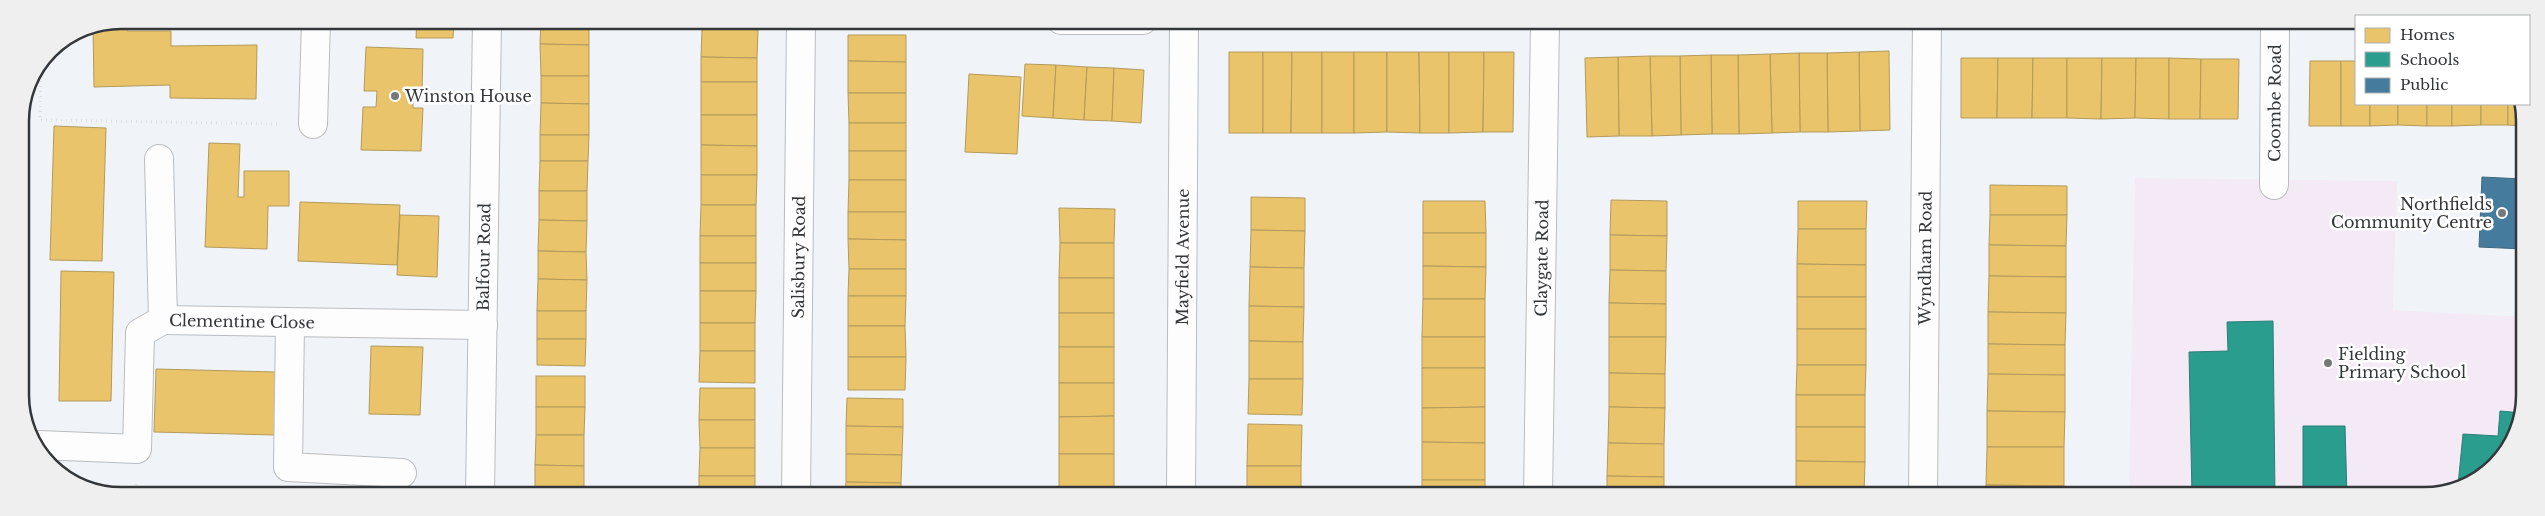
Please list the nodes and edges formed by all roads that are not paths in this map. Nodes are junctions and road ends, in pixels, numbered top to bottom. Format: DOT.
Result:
graph roads {
  1 [pos="316,29"];
  2 [pos="488,29"];
  3 [pos="801,29"];
  4 [pos="1184,29"];
  5 [pos="1545,29"];
  6 [pos="1928,29"];
  7 [pos="2275,29"];
  8 [pos="313,124"];
  9 [pos="159,159"];
  10 [pos="2274,185"];
  11 [pos="163,320"];
  12 [pos="290,323"];
  13 [pos="483,326"];
  14 [pos="44,446"];
  15 [pos="402,473"];
  16 [pos="480,487"];
  17 [pos="796,487"];
  18 [pos="1181,487"];
  19 [pos="1538,487"];
  20 [pos="1923,487"];
  1 -- 8 [label="street"];
  2 -- 13 [label="street, Balfour Road"];
  3 -- 17 [label="street, Salisbury Road"];
  4 -- 18 [label="street, Mayfield Avenue"];
  5 -- 19 [label="street, Claygate Road"];
  6 -- 20 [label="street, Wyndham Road"];
  7 -- 10 [label="street, Coombe Road"];
  9 -- 11 [label="street, Clementine Close"];
  11 -- 12 [label="street, Clementine Close"];
  11 -- 14 [label="street"];
  12 -- 13 [label="street, Clementine Close"];
  12 -- 15 [label="street"];
  13 -- 16 [label="street, Balfour Road"];
}
